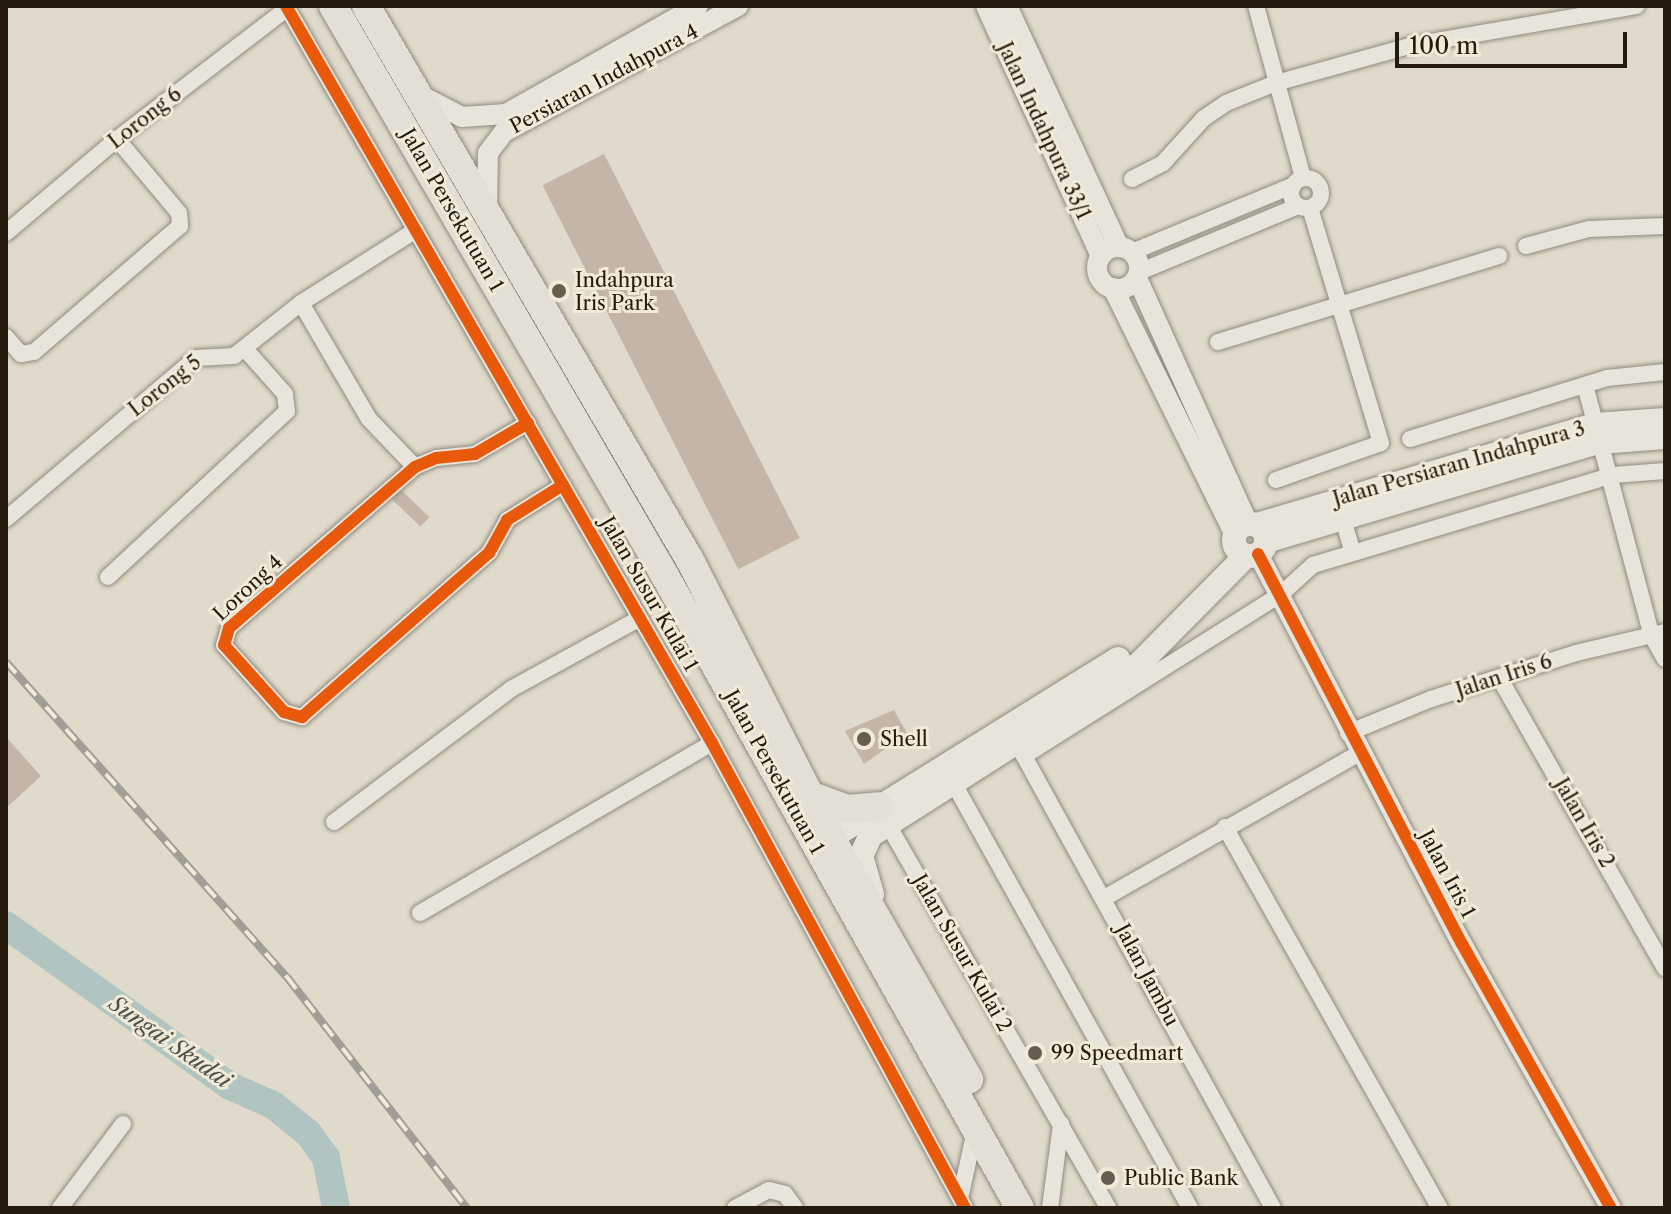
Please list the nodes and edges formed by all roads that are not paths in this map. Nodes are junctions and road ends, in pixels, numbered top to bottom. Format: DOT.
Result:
graph roads {
  1 [pos="333,6"];
  2 [pos="366,6"];
  3 [pos="698,6"];
  4 [pos="738,6"];
  5 [pos="986,6"];
  6 [pos="1007,6"];
  7 [pos="1256,6"];
  8 [pos="1637,6"];
  9 [pos="287,7"];
  10 [pos="1276,83"];
  11 [pos="420,95"];
  12 [pos="117,139"];
  13 [pos="1132,179"];
  14 [pos="1298,181"];
  15 [pos="1304,207"];
  16 [pos="487,213"];
  17 [pos="1665,226"];
  18 [pos="416,230"];
  19 [pos="6,233"];
  20 [pos="1526,246"];
  21 [pos="1499,256"];
  22 [pos="1126,261"];
  23 [pos="1113,288"];
  24 [pos="301,303"];
  25 [pos="1340,306"];
  26 [pos="6,337"];
  27 [pos="1218,342"];
  28 [pos="246,350"];
  29 [pos="1665,372"];
  30 [pos="1585,385"];
  31 [pos="1665,420"];
  32 [pos="528,423"];
  33 [pos="1597,434"];
  34 [pos="1665,437"];
  35 [pos="1410,439"];
  36 [pos="415,467"];
  37 [pos="1665,471"];
  38 [pos="1613,475"];
  39 [pos="1276,480"];
  40 [pos="563,485"];
  41 [pos="1340,509"];
  42 [pos="6,519"];
  43 [pos="1249,540"];
  44 [pos="1352,550"];
  45 [pos="108,577"];
  46 [pos="1280,595"];
  47 [pos="640,618"];
  48 [pos="1659,634"];
  49 [pos="1665,659"];
  50 [pos="1500,679"];
  51 [pos="1348,733"];
  52 [pos="712,743"];
  53 [pos="1021,750"];
  54 [pos="1359,753"];
  55 [pos="953,782"];
  56 [pos="812,796"];
  57 [pos="883,814"];
  58 [pos="334,822"];
  59 [pos="1225,827"];
  60 [pos="828,849"];
  61 [pos="1106,897"];
  62 [pos="420,913"];
  63 [pos="885,928"];
  64 [pos="1665,968"];
  65 [pos="123,1124"];
  66 [pos="1061,1124"];
  67 [pos="975,1129"];
  68 [pos="962,1203"];
  69 [pos="60,1208"];
  70 [pos="735,1208"];
  71 [pos="795,1208"];
  72 [pos="1020,1208"];
  73 [pos="1042,1208"];
  74 [pos="1050,1208"];
  75 [pos="1108,1208"];
  76 [pos="1190,1208"];
  77 [pos="1273,1208"];
  78 [pos="1440,1208"];
  79 [pos="1611,1208"];
  1 -- 60 [label="highway, Jalan Persekutuan 1"];
  2 -- 11 [label="highway, Jalan Persekutuan 1"];
  3 -- 11 [label="street, Persiaran Indahpura 4"];
  4 -- 16 [label="street, Persiaran Indahpura 4"];
  5 -- 22 [label="street, Jalan Indahpura 33/1"];
  6 -- 22 [label="street, Jalan Indahpura 33/1"];
  7 -- 10 [label="street"];
  8 -- 10 [label="street"];
  9 -- 12 [label="street, Lorong 6"];
  9 -- 18 [label="street, Jalan Susur Kulai 1"];
  10 -- 13 [label="street"];
  10 -- 14 [label="street"];
  11 -- 16 [label="highway, Jalan Persekutuan 1"];
  12 -- 19 [label="street, Lorong 6"];
  12 -- 26 [label="street"];
  14 -- 15 [label="street"];
  14 -- 15 [label="street"];
  14 -- 22 [label="street"];
  15 -- 22 [label="street"];
  15 -- 25 [label="street"];
  16 -- 56 [label="highway, Jalan Persekutuan 1"];
  17 -- 20 [label="street"];
  18 -- 24 [label="street, Lorong 5"];
  18 -- 32 [label="street, Jalan Susur Kulai 1"];
  21 -- 25 [label="street"];
  22 -- 23 [label="street"];
  22 -- 23 [label="street"];
  22 -- 43 [label="street, Jalan Indahpura 33/1"];
  23 -- 43 [label="street"];
  24 -- 28 [label="street, Lorong 5"];
  24 -- 36 [label="street"];
  25 -- 27 [label="street"];
  25 -- 39 [label="street"];
  28 -- 42 [label="street, Lorong 5"];
  28 -- 45 [label="street"];
  29 -- 30 [label="street"];
  30 -- 33 [label="street"];
  30 -- 35 [label="street"];
  31 -- 33 [label="main road, Jalan Persiaran Indahpura 3"];
  32 -- 36 [label="street, Lorong 4"];
  32 -- 40 [label="street, Jalan Susur Kulai 1"];
  33 -- 34 [label="main road, Jalan Persiaran Indahpura 3"];
  33 -- 38 [label="street"];
  33 -- 41 [label="main road, Jalan Persiaran Indahpura 3"];
  36 -- 40 [label="street, Lorong 4"];
  37 -- 38 [label="street"];
  38 -- 44 [label="street"];
  38 -- 48 [label="street"];
  40 -- 47 [label="street, Jalan Susur Kulai 1"];
  41 -- 43 [label="main road, Jalan Persiaran Indahpura 3"];
  41 -- 44 [label="street"];
  43 -- 46 [label="street, Jalan Iris 1"];
  43 -- 53 [label="main road"];
  43 -- 57 [label="main road"];
  44 -- 46 [label="street"];
  46 -- 51 [label="street, Jalan Iris 1"];
  46 -- 53 [label="street"];
  47 -- 52 [label="street, Jalan Susur Kulai 1"];
  47 -- 58 [label="street"];
  48 -- 49 [label="street"];
  48 -- 50 [label="street, Jalan Iris 6"];
  50 -- 51 [label="street, Jalan Iris 6"];
  50 -- 64 [label="street, Jalan Iris 2"];
  51 -- 54 [label="street, Jalan Iris 1"];
  52 -- 62 [label="street"];
  52 -- 68 [label="street, Jalan Susur Kulai 1"];
  53 -- 55 [label="main road"];
  53 -- 61 [label="street, Jalan Jambu"];
  54 -- 59 [label="street"];
  54 -- 79 [label="street, Jalan Iris 1"];
  55 -- 57 [label="main road"];
  55 -- 76 [label="street"];
  56 -- 57 [label="highway"];
  56 -- 60 [label="highway, Jalan Persekutuan 1"];
  57 -- 60 [label="main road"];
  57 -- 63 [label="main road"];
  57 -- 66 [label="street, Jalan Susur Kulai 2"];
  59 -- 61 [label="street"];
  59 -- 78 [label="street"];
  60 -- 63 [label="highway, Jalan Persekutuan 1"];
  60 -- 67 [label="highway, Jalan Persekutuan 1"];
  61 -- 77 [label="street, Jalan Jambu"];
  63 -- 73 [label="highway, Jalan Persekutuan 1"];
  65 -- 69 [label="street"];
  66 -- 74 [label="street"];
  66 -- 75 [label="street, Jalan Susur Kulai 2"];
  67 -- 68 [label="street"];
  67 -- 72 [label="highway, Jalan Persekutuan 1"];
  70 -- 71 [label="street"];
}
